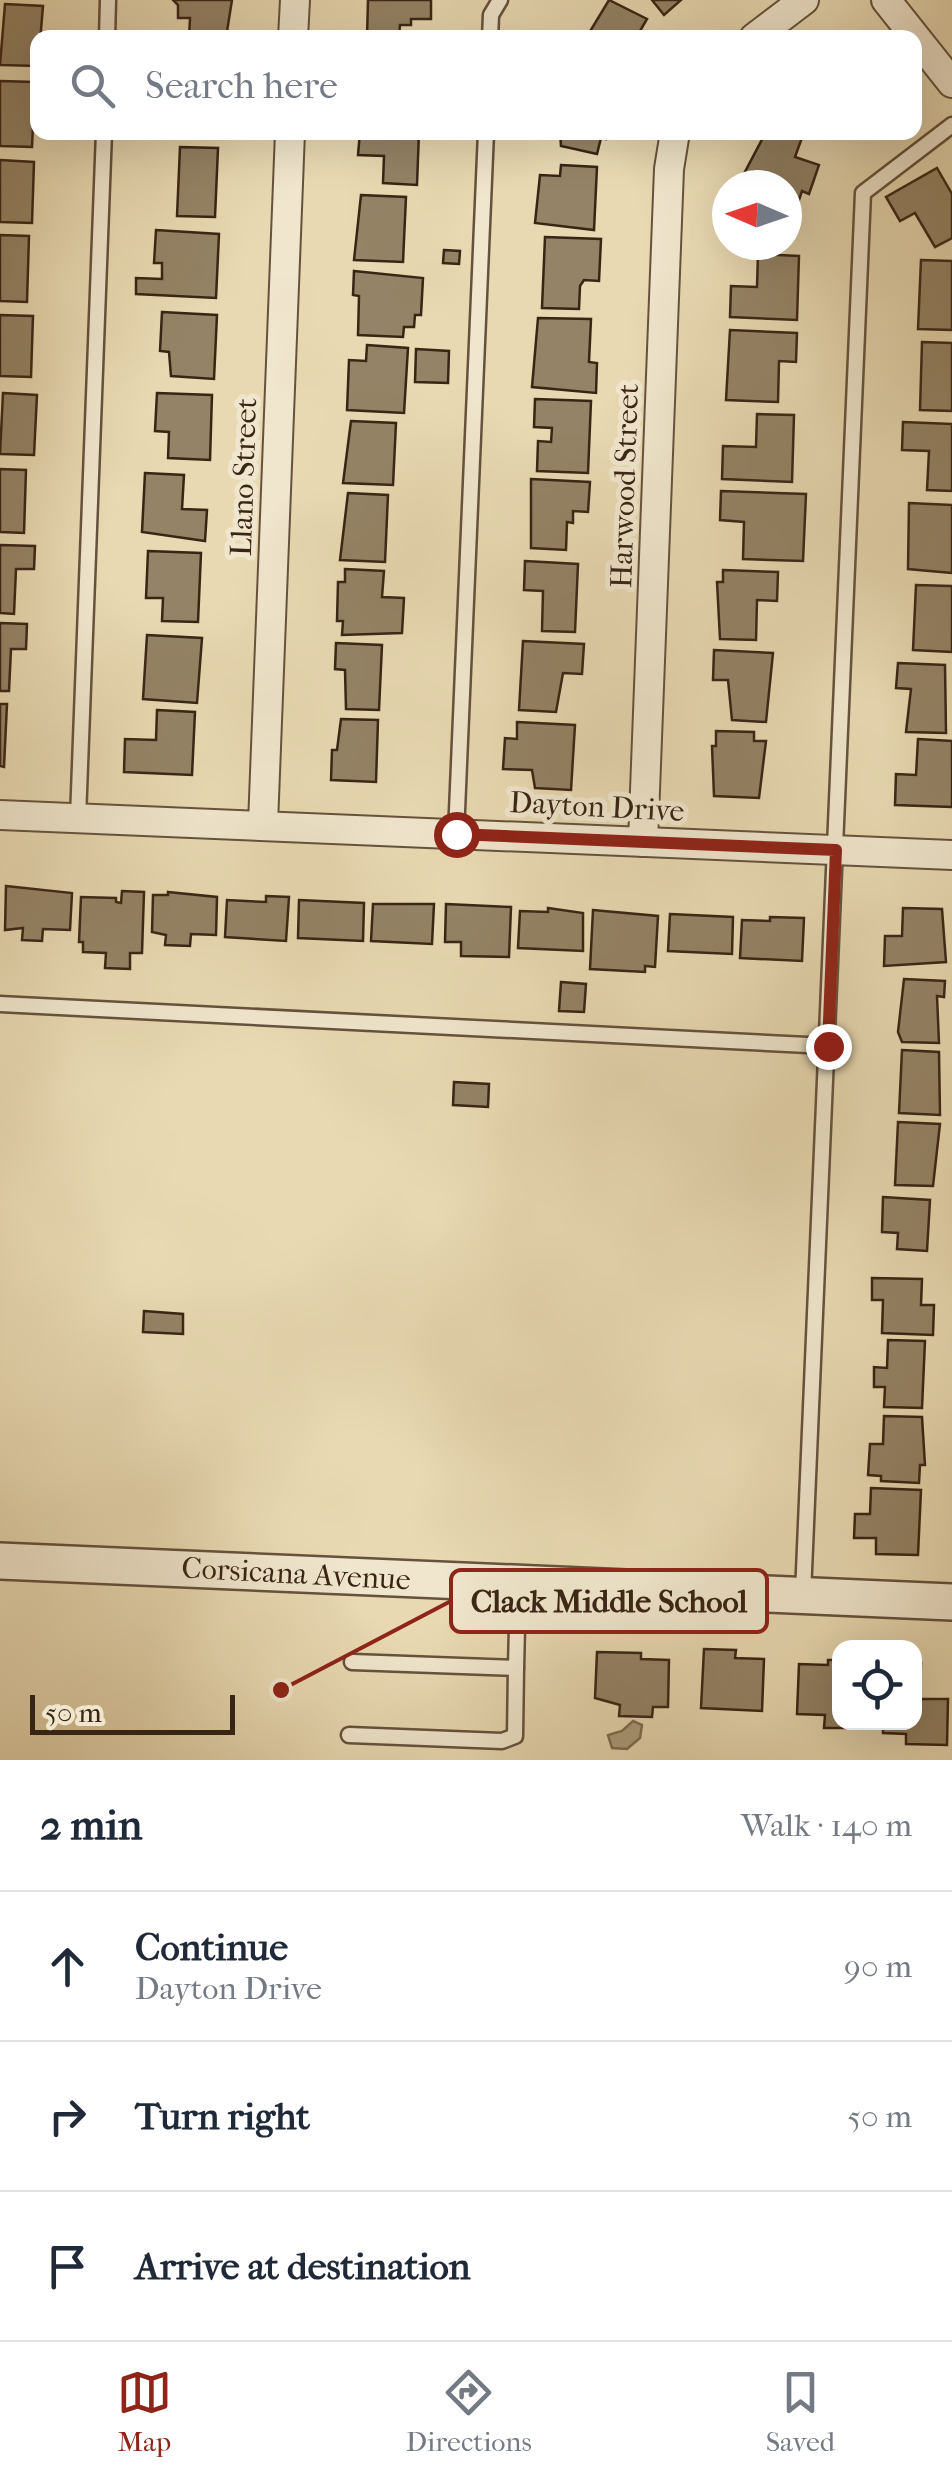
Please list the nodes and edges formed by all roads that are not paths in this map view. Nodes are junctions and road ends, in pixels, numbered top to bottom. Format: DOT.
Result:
graph roads {
  1 [pos="108,0"];
  2 [pos="295,0"];
  3 [pos="500,0"];
  4 [pos="804,0"];
  5 [pos="886,0"];
  6 [pos="107,30"];
  7 [pos="294,30"];
  8 [pos="490,30"];
  9 [pos="765,30"];
  10 [pos="910,30"];
  11 [pos="922,45"];
  12 [pos="952,83"];
  13 [pos="952,125"];
  14 [pos="104,140"];
  15 [pos="290,140"];
  16 [pos="486,140"];
  17 [pos="674,140"];
  18 [pos="0,815"];
  19 [pos="78,818"];
  20 [pos="263,824"];
  21 [pos="456,834"];
  22 [pos="644,842"];
  23 [pos="836,850"];
  24 [pos="952,855"];
  25 [pos="0,1004"];
  26 [pos="828,1046"];
  27 [pos="0,1561"];
  28 [pos="518,1584"];
  29 [pos="803,1596"];
  30 [pos="952,1602"];
  31 [pos="352,1662"];
  32 [pos="516,1668"];
  33 [pos="348,1735"];
  1 -- 6 [label="lane"];
  2 -- 7 [label="street"];
  3 -- 8 [label="lane"];
  4 -- 9 [label="street"];
  5 -- 10 [label="street"];
  11 -- 12 [label="street"];
  13 -- 23 [label="lane"];
  14 -- 19 [label="lane"];
  15 -- 20 [label="street, Llano Street"];
  16 -- 21 [label="lane"];
  17 -- 22 [label="street, Harwood Street"];
  18 -- 19 [label="street, Dayton Drive"];
  19 -- 20 [label="street, Dayton Drive"];
  20 -- 21 [label="street, Dayton Drive"];
  21 -- 22 [label="street, Dayton Drive"];
  22 -- 23 [label="street, Dayton Drive"];
  23 -- 24 [label="street, Dayton Drive"];
  23 -- 26 [label="lane"];
  25 -- 26 [label="lane"];
  26 -- 29 [label="lane"];
  27 -- 28 [label="street, Corsicana Avenue"];
  28 -- 29 [label="street, Corsicana Avenue"];
  28 -- 32 [label="lane"];
  29 -- 30 [label="street, Corsicana Avenue"];
  31 -- 32 [label="lane"];
  32 -- 33 [label="lane"];
}
